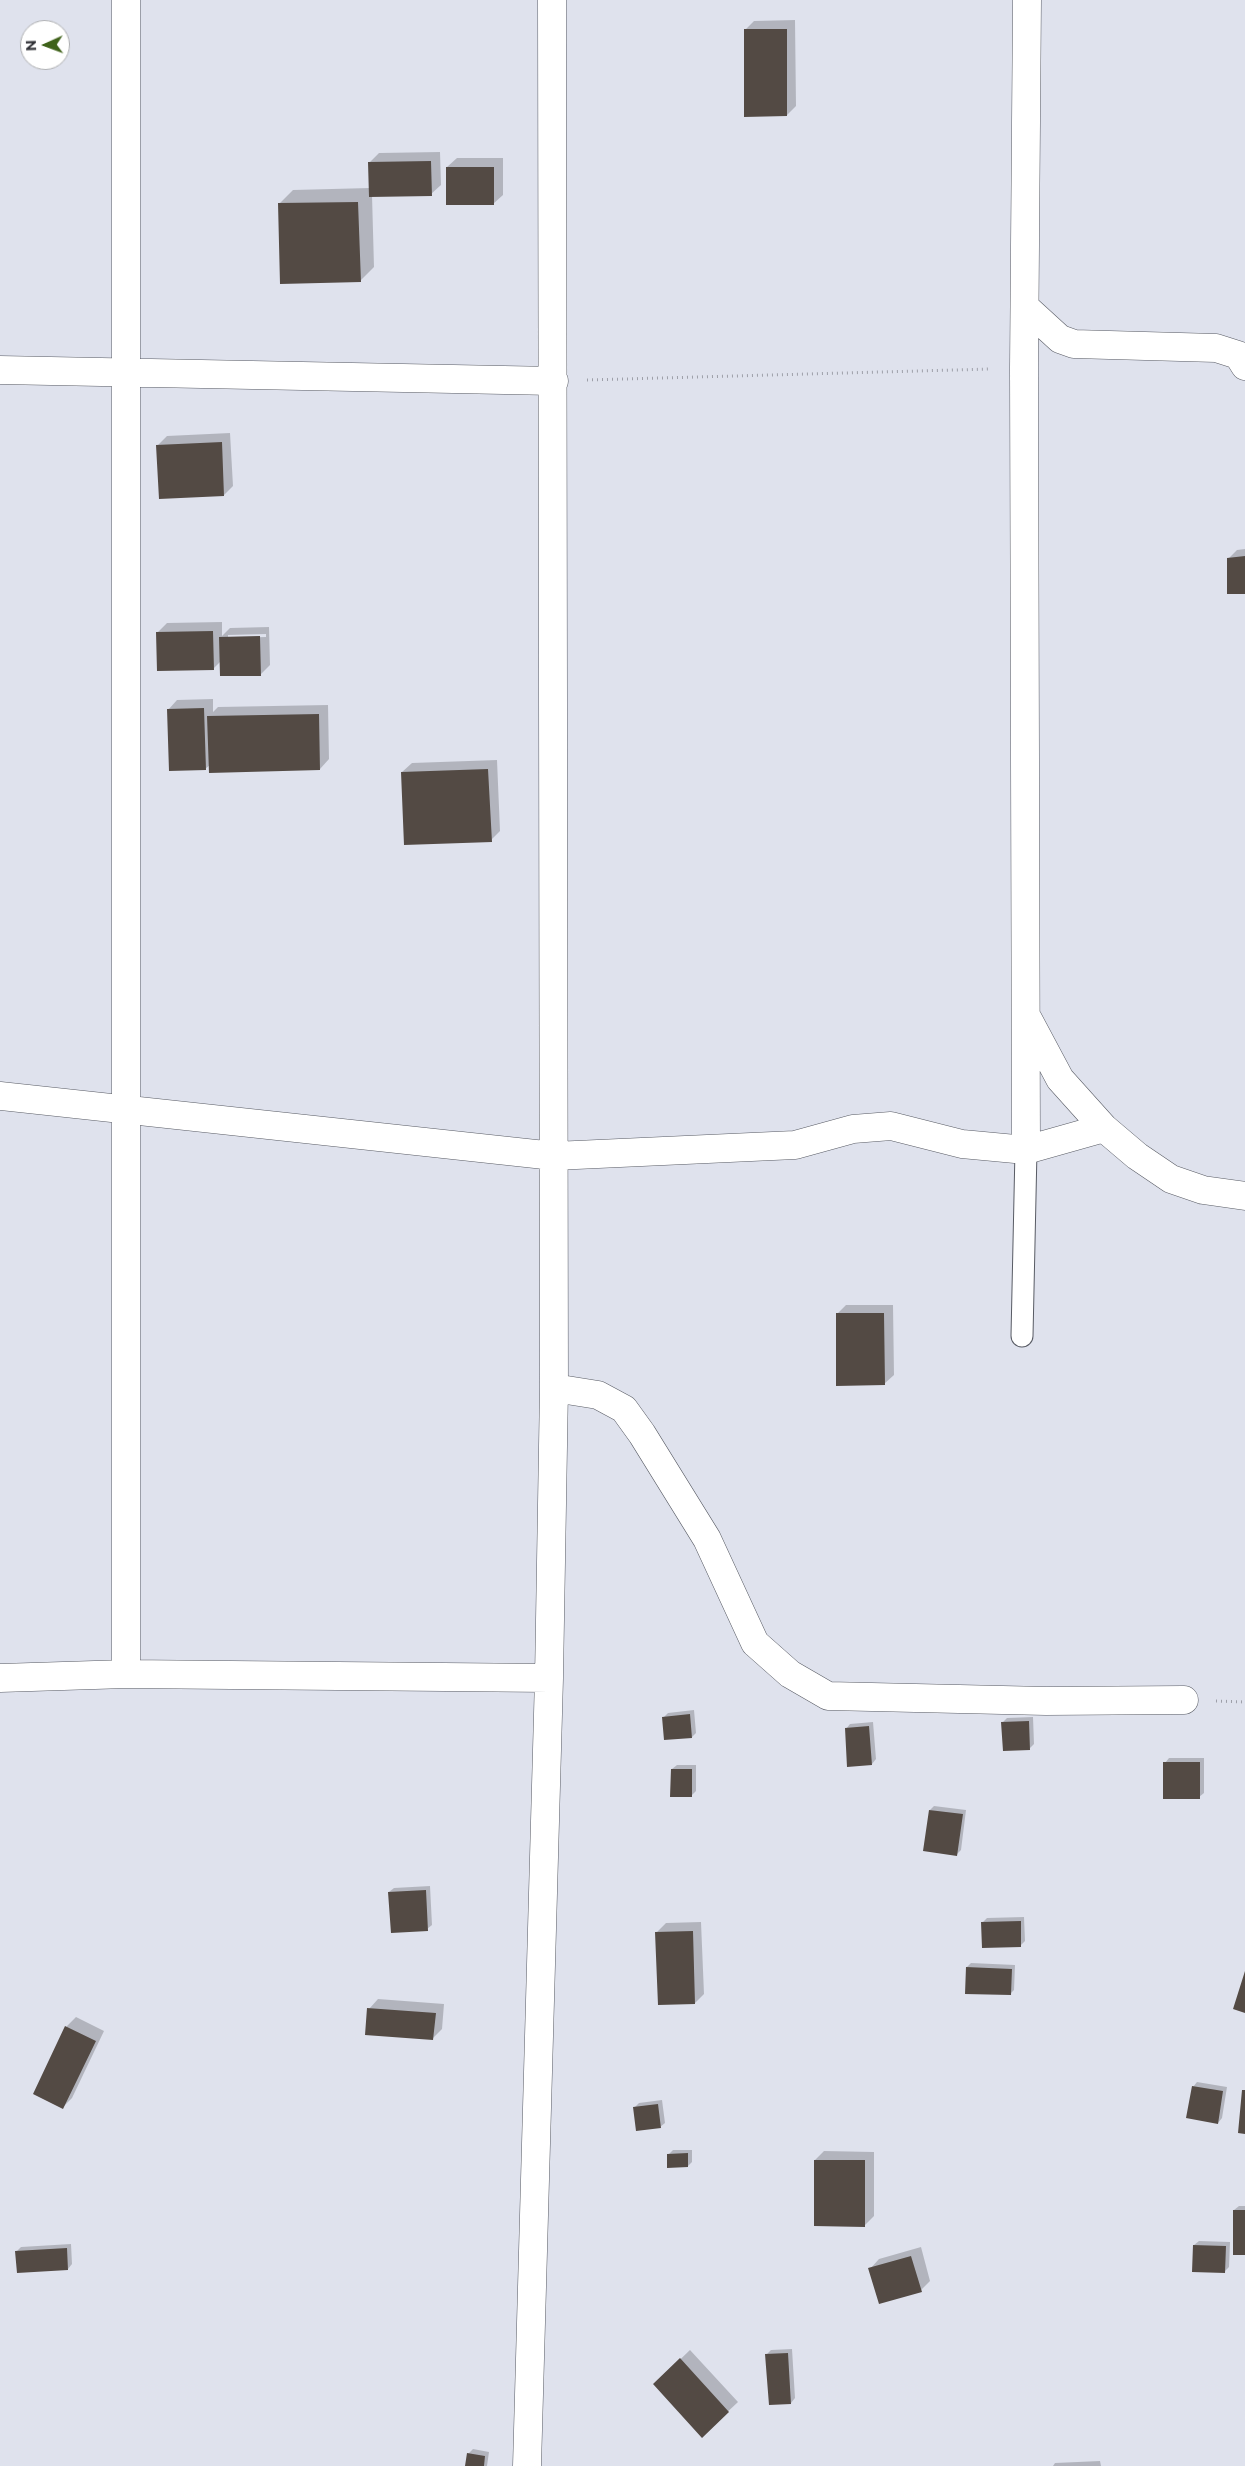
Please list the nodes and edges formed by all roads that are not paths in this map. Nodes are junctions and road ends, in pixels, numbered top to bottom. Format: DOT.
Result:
graph roads {
  1 [pos="126,0"];
  2 [pos="552,0"];
  3 [pos="1027,0"];
  4 [pos="1025,307"];
  5 [pos="1245,366"];
  6 [pos="0,370"];
  7 [pos="126,371"];
  8 [pos="554,381"];
  9 [pos="1026,1016"];
  10 [pos="0,1096"];
  11 [pos="125,1108"];
  12 [pos="1104,1128"];
  13 [pos="1026,1150"];
  14 [pos="554,1156"];
  15 [pos="1245,1196"];
  16 [pos="1022,1336"];
  17 [pos="554,1388"];
  18 [pos="126,1674"];
  19 [pos="0,1678"];
  20 [pos="549,1678"];
  21 [pos="1184,1700"];
  22 [pos="527,2466"];
  1 -- 7 [label="street"];
  2 -- 8 [label="street"];
  3 -- 4 [label="street"];
  4 -- 5 [label="street"];
  4 -- 9 [label="street"];
  6 -- 7 [label="street"];
  7 -- 8 [label="street"];
  7 -- 11 [label="street"];
  8 -- 14 [label="street"];
  9 -- 12 [label="street"];
  9 -- 13 [label="street"];
  10 -- 11 [label="street"];
  11 -- 14 [label="street"];
  11 -- 18 [label="street"];
  12 -- 13 [label="street"];
  12 -- 15 [label="street"];
  13 -- 14 [label="street"];
  13 -- 16 [label="lane"];
  14 -- 17 [label="street"];
  17 -- 20 [label="street"];
  17 -- 21 [label="street"];
  18 -- 19 [label="street"];
  18 -- 20 [label="street"];
  20 -- 22 [label="street"];
}
